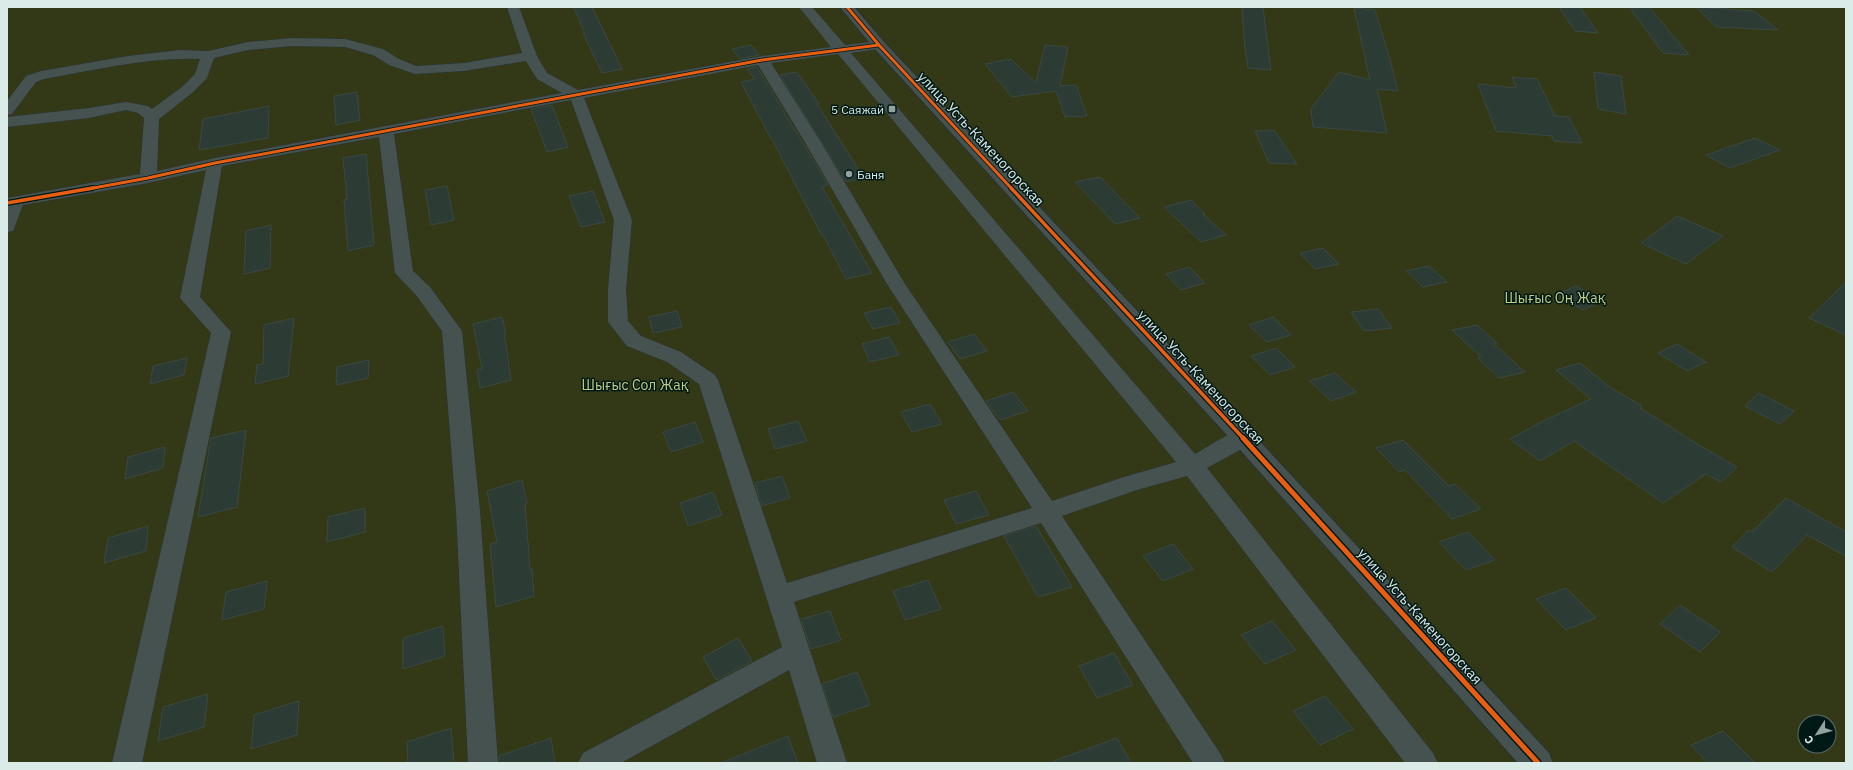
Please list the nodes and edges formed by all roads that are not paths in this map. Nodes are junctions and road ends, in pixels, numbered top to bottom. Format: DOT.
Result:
graph roads {
  1 [pos="513,7"];
  2 [pos="805,7"];
  3 [pos="847,7"];
  4 [pos="879,45"];
  5 [pos="843,50"];
  6 [pos="208,55"];
  7 [pos="530,56"];
  8 [pos="762,60"];
  9 [pos="576,95"];
  10 [pos="7,111"];
  11 [pos="152,116"];
  12 [pos="7,122"];
  13 [pos="386,131"];
  14 [pos="215,164"];
  15 [pos="148,178"];
  16 [pos="12,202"];
  17 [pos="7,227"];
  18 [pos="1242,438"];
  19 [pos="1192,466"];
  20 [pos="1048,512"];
  21 [pos="779,596"];
  22 [pos="796,653"];
  23 [pos="127,763"];
  24 [pos="483,763"];
  25 [pos="593,763"];
  26 [pos="832,763"];
  27 [pos="1210,763"];
  28 [pos="1423,763"];
  29 [pos="1538,763"];
  1 -- 7 [label="street"];
  2 -- 5 [label="street"];
  3 -- 4 [label="street, улица Усть-Каменогорская"];
  4 -- 5 [label="street"];
  4 -- 18 [label="street, улица Усть-Каменогорская"];
  5 -- 8 [label="street"];
  5 -- 19 [label="street"];
  6 -- 7 [label="street"];
  6 -- 10 [label="street"];
  6 -- 11 [label="street"];
  7 -- 9 [label="street"];
  8 -- 9 [label="street"];
  8 -- 20 [label="street"];
  9 -- 13 [label="street"];
  9 -- 21 [label="street"];
  11 -- 12 [label="street"];
  11 -- 15 [label="street"];
  13 -- 14 [label="street"];
  13 -- 24 [label="street"];
  14 -- 15 [label="street"];
  14 -- 23 [label="street"];
  15 -- 16 [label="street"];
  16 -- 17 [label="street"];
  18 -- 19 [label="street"];
  18 -- 29 [label="street, улица Усть-Каменогорская"];
  19 -- 20 [label="street"];
  19 -- 28 [label="street"];
  20 -- 21 [label="street"];
  20 -- 27 [label="street"];
  21 -- 22 [label="street"];
  22 -- 25 [label="street"];
  22 -- 26 [label="street"];
}
